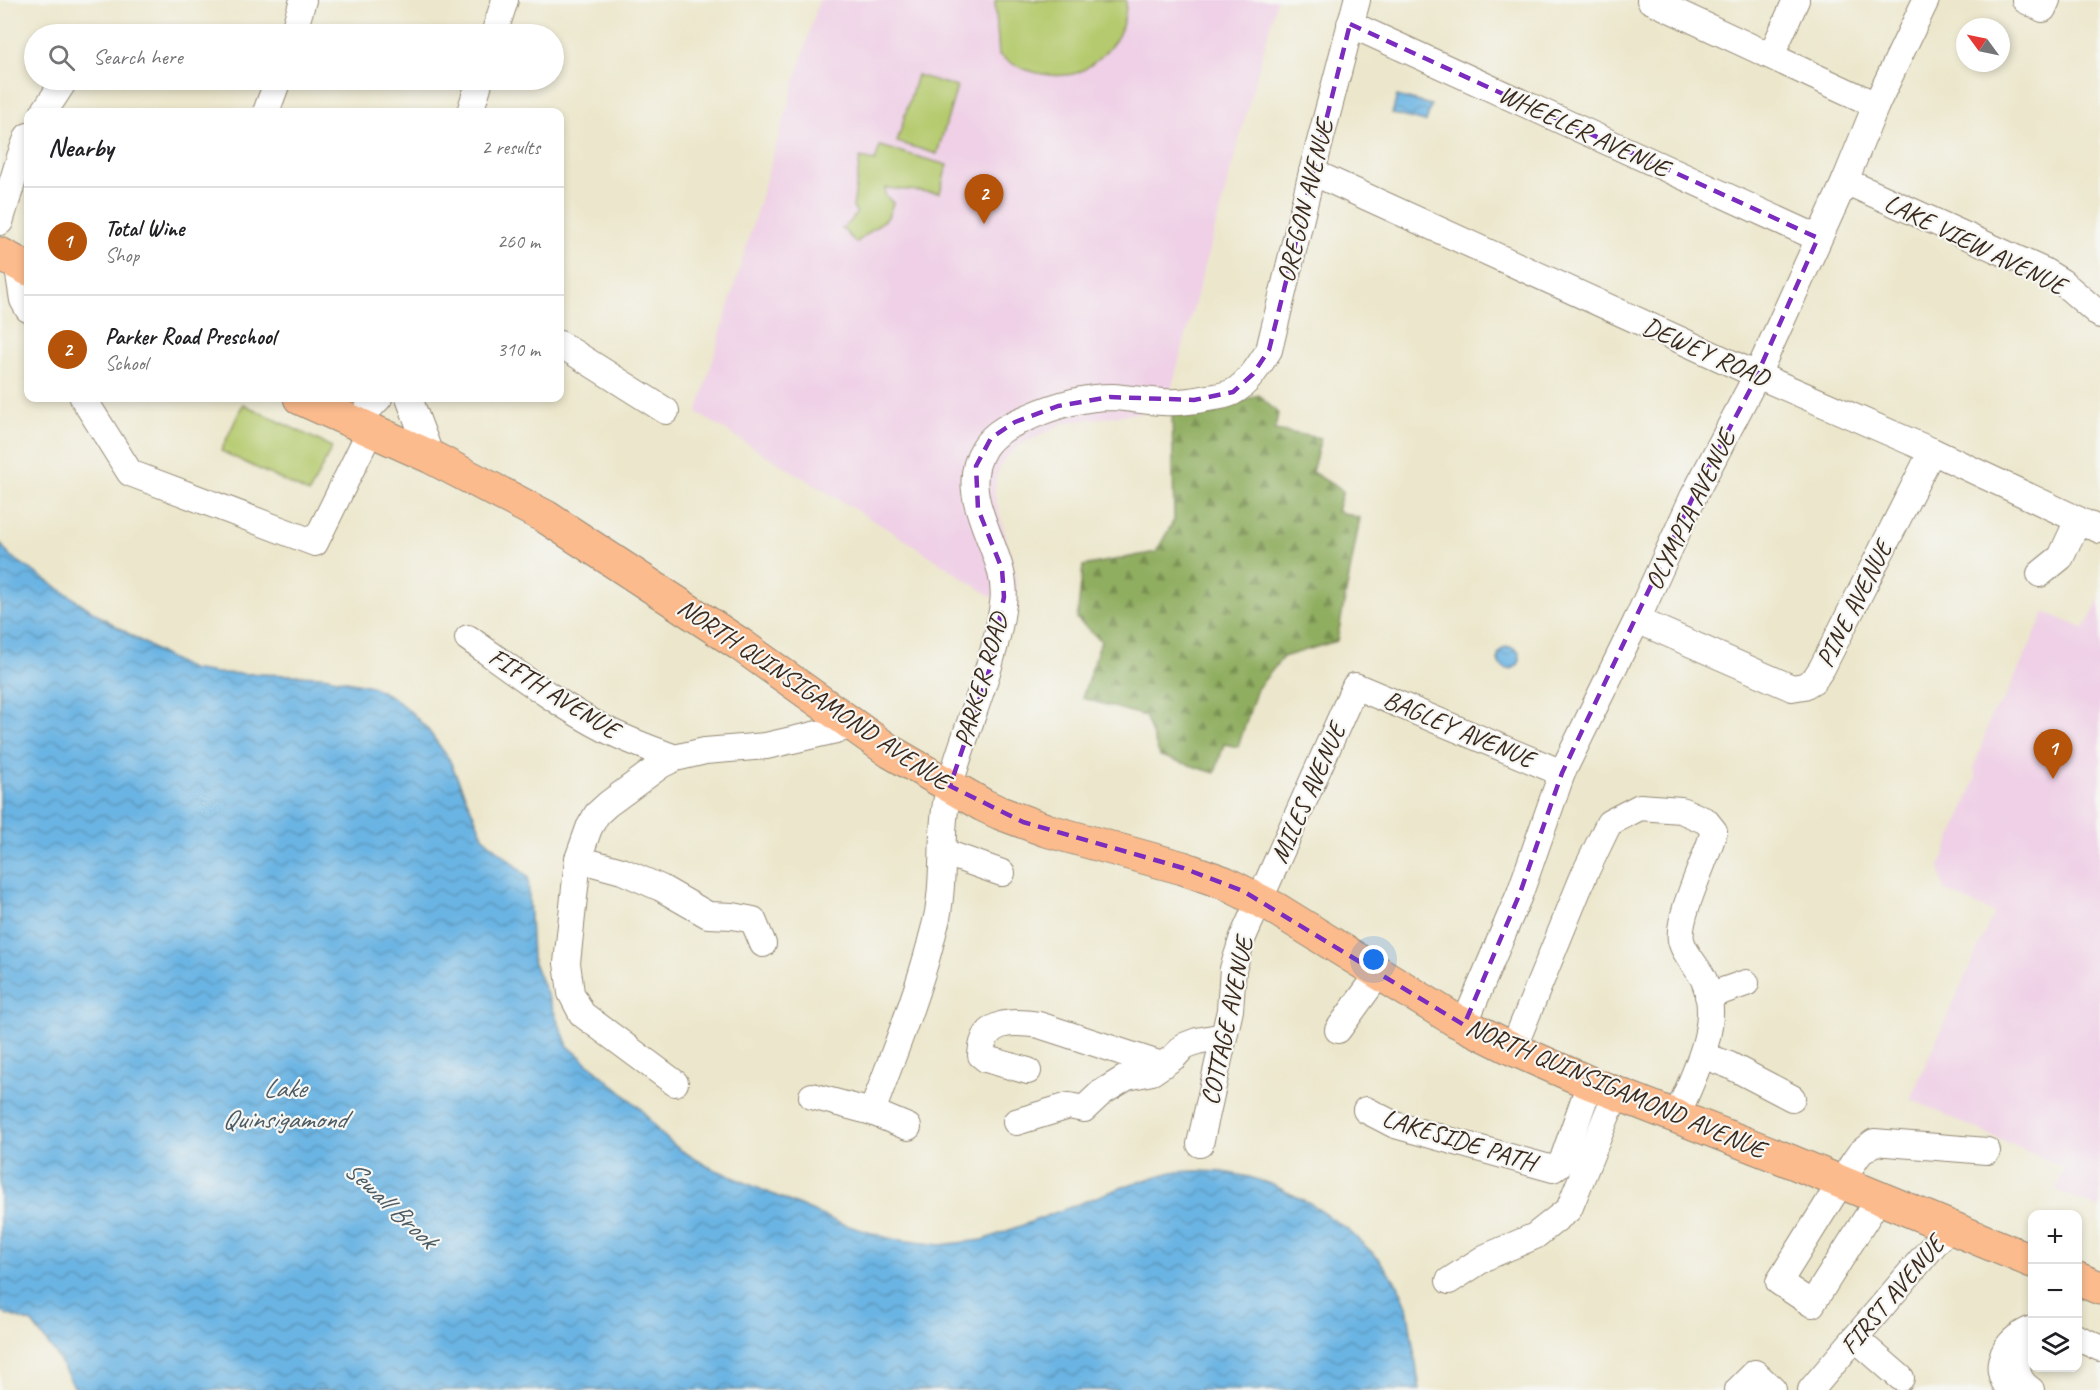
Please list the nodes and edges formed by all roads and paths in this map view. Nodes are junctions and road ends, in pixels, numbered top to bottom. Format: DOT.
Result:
graph roads {
  1 [pos="303,0"];
  2 [pos="505,0"];
  3 [pos="1650,0"];
  4 [pos="1796,0"];
  5 [pos="2025,0"];
  6 [pos="2047,0"];
  7 [pos="1921,2"];
  8 [pos="1354,12"];
  9 [pos="295,24"];
  10 [pos="497,24"];
  11 [pos="1771,56"];
  12 [pos="58,90"];
  13 [pos="274,90"];
  14 [pos="477,90"];
  15 [pos="1876,105"];
  16 [pos="47,108"];
  17 [pos="268,108"];
  18 [pos="471,108"];
  19 [pos="24,146"];
  20 [pos="1312,172"];
  21 [pos="1845,181"];
  22 [pos="0,222"];
  23 [pos="1818,238"];
  24 [pos="15,262"];
  25 [pos="24,302"];
  26 [pos="2100,315"];
  27 [pos="564,347"];
  28 [pos="1757,375"];
  29 [pos="1234,391"];
  30 [pos="86,402"];
  31 [pos="309,402"];
  32 [pos="377,402"];
  33 [pos="410,402"];
  34 [pos="666,411"];
  35 [pos="363,426"];
  36 [pos="1932,451"];
  37 [pos="431,457"];
  38 [pos="2089,525"];
  39 [pos="2040,574"];
  40 [pos="1637,620"];
  41 [pos="468,638"];
  42 [pos="1355,686"];
  43 [pos="853,726"];
  44 [pos="675,758"];
  45 [pos="1562,773"];
  46 [pos="950,786"];
  47 [pos="943,852"];
  48 [pos="578,859"];
  49 [pos="1002,873"];
  50 [pos="1260,899"];
  51 [pos="763,944"];
  52 [pos="1380,972"];
  53 [pos="1746,983"];
  54 [pos="1708,996"];
  55 [pos="1464,1024"];
  56 [pos="1338,1030"];
  57 [pos="1224,1035"];
  58 [pos="1513,1049"];
  59 [pos="1702,1055"];
  60 [pos="1162,1065"];
  61 [pos="1028,1071"];
  62 [pos="675,1083"];
  63 [pos="1603,1088"];
  64 [pos="812,1096"];
  65 [pos="1792,1098"];
  66 [pos="1366,1110"];
  67 [pos="872,1112"];
  68 [pos="1578,1115"];
  69 [pos="1677,1116"];
  70 [pos="1016,1122"];
  71 [pos="1603,1124"];
  72 [pos="908,1127"];
  73 [pos="1200,1144"];
  74 [pos="1987,1151"];
  75 [pos="1841,1182"];
  76 [pos="1879,1198"];
  77 [pos="1949,1227"];
  78 [pos="2028,1258"];
  79 [pos="1449,1281"];
  80 [pos="2082,1281"];
  81 [pos="2100,1288"];
  82 [pos="2028,1332"];
  83 [pos="1855,1338"];
  84 [pos="2082,1340"];
  85 [pos="2028,1346"];
  86 [pos="2100,1347"];
  87 [pos="2082,1357"];
  88 [pos="2100,1365"];
  89 [pos="1902,1378"];
  90 [pos="1821,1387"];
  91 [pos="1738,1390"];
  92 [pos="1773,1390"];
  93 [pos="2010,1390"];
  94 [pos="2031,1390"];
  1 -- 9 [label="street"];
  2 -- 10 [label="street"];
  3 -- 11 [label="street"];
  4 -- 11 [label="street"];
  5 -- 6 [label="street"];
  7 -- 15 [label="street, OLYMPIA AVENUE"];
  8 -- 20 [label="street, OREGON AVENUE"];
  8 -- 23 [label="street, WHEELER AVENUE"];
  11 -- 15 [label="street"];
  12 -- 16 [label="street"];
  13 -- 17 [label="street"];
  14 -- 18 [label="street"];
  15 -- 21 [label="street, OLYMPIA AVENUE"];
  19 -- 22 [label="street"];
  20 -- 28 [label="street, DEWEY ROAD"];
  20 -- 29 [label="street, OREGON AVENUE"];
  21 -- 23 [label="street, OLYMPIA AVENUE"];
  21 -- 26 [label="street, LAKE VIEW AVENUE"];
  23 -- 28 [label="street, OLYMPIA AVENUE"];
  24 -- 25 [label="street"];
  27 -- 34 [label="street"];
  28 -- 36 [label="street, DEWEY ROAD"];
  28 -- 40 [label="street, OLYMPIA AVENUE"];
  29 -- 46 [label="street, PARKER ROAD"];
  30 -- 35 [label="street"];
  31 -- 35 [label="main road, NORTH QUINSIGAMOND AVENUE"];
  32 -- 35 [label="street"];
  33 -- 37 [label="street"];
  35 -- 37 [label="main road, NORTH QUINSIGAMOND AVENUE"];
  36 -- 38 [label="street, DEWEY ROAD"];
  36 -- 40 [label="street, PINE AVENUE"];
  37 -- 43 [label="main road, NORTH QUINSIGAMOND AVENUE"];
  38 -- 39 [label="street"];
  40 -- 45 [label="street, OLYMPIA AVENUE"];
  41 -- 44 [label="street, FIFTH AVENUE"];
  42 -- 45 [label="street, BAGLEY AVENUE"];
  42 -- 50 [label="street, MILES AVENUE"];
  43 -- 44 [label="street"];
  43 -- 46 [label="main road, NORTH QUINSIGAMOND AVENUE"];
  44 -- 48 [label="street"];
  45 -- 55 [label="street, OLYMPIA AVENUE"];
  46 -- 47 [label="street, PARKER ROAD"];
  46 -- 50 [label="main road, NORTH QUINSIGAMOND AVENUE"];
  47 -- 49 [label="street"];
  47 -- 67 [label="street, PARKER ROAD"];
  48 -- 51 [label="street"];
  48 -- 62 [label="street"];
  50 -- 52 [label="main road, NORTH QUINSIGAMOND AVENUE"];
  50 -- 57 [label="street, COTTAGE AVENUE"];
  52 -- 55 [label="main road, NORTH QUINSIGAMOND AVENUE"];
  52 -- 56 [label="street"];
  53 -- 54 [label="street"];
  54 -- 58 [label="street"];
  54 -- 59 [label="street"];
  55 -- 58 [label="main road, NORTH QUINSIGAMOND AVENUE"];
  57 -- 60 [label="street"];
  57 -- 73 [label="street, COTTAGE AVENUE"];
  58 -- 63 [label="main road, NORTH QUINSIGAMOND AVENUE"];
  59 -- 65 [label="street"];
  59 -- 69 [label="street"];
  60 -- 61 [label="street"];
  60 -- 70 [label="street"];
  63 -- 68 [label="street"];
  63 -- 69 [label="main road, NORTH QUINSIGAMOND AVENUE"];
  63 -- 71 [label="street"];
  64 -- 67 [label="street"];
  66 -- 68 [label="street, LAKESIDE PATH"];
  67 -- 72 [label="street"];
  68 -- 71 [label="street"];
  69 -- 75 [label="main road, NORTH QUINSIGAMOND AVENUE"];
  71 -- 79 [label="street"];
  74 -- 75 [label="street"];
  75 -- 76 [label="main road, NORTH QUINSIGAMOND AVENUE"];
  75 -- 76 [label="street"];
  76 -- 77 [label="main road, NORTH QUINSIGAMOND AVENUE"];
  77 -- 78 [label="main road, NORTH QUINSIGAMOND AVENUE"];
  77 -- 83 [label="street, FIRST AVENUE"];
  80 -- 81 [label="main road"];
  82 -- 93 [label="street"];
  83 -- 89 [label="street"];
  83 -- 90 [label="street, FIRST AVENUE"];
  84 -- 86 [label="street"];
  85 -- 94 [label="street"];
  87 -- 88 [label="street"];
  91 -- 92 [label="street"];
}
